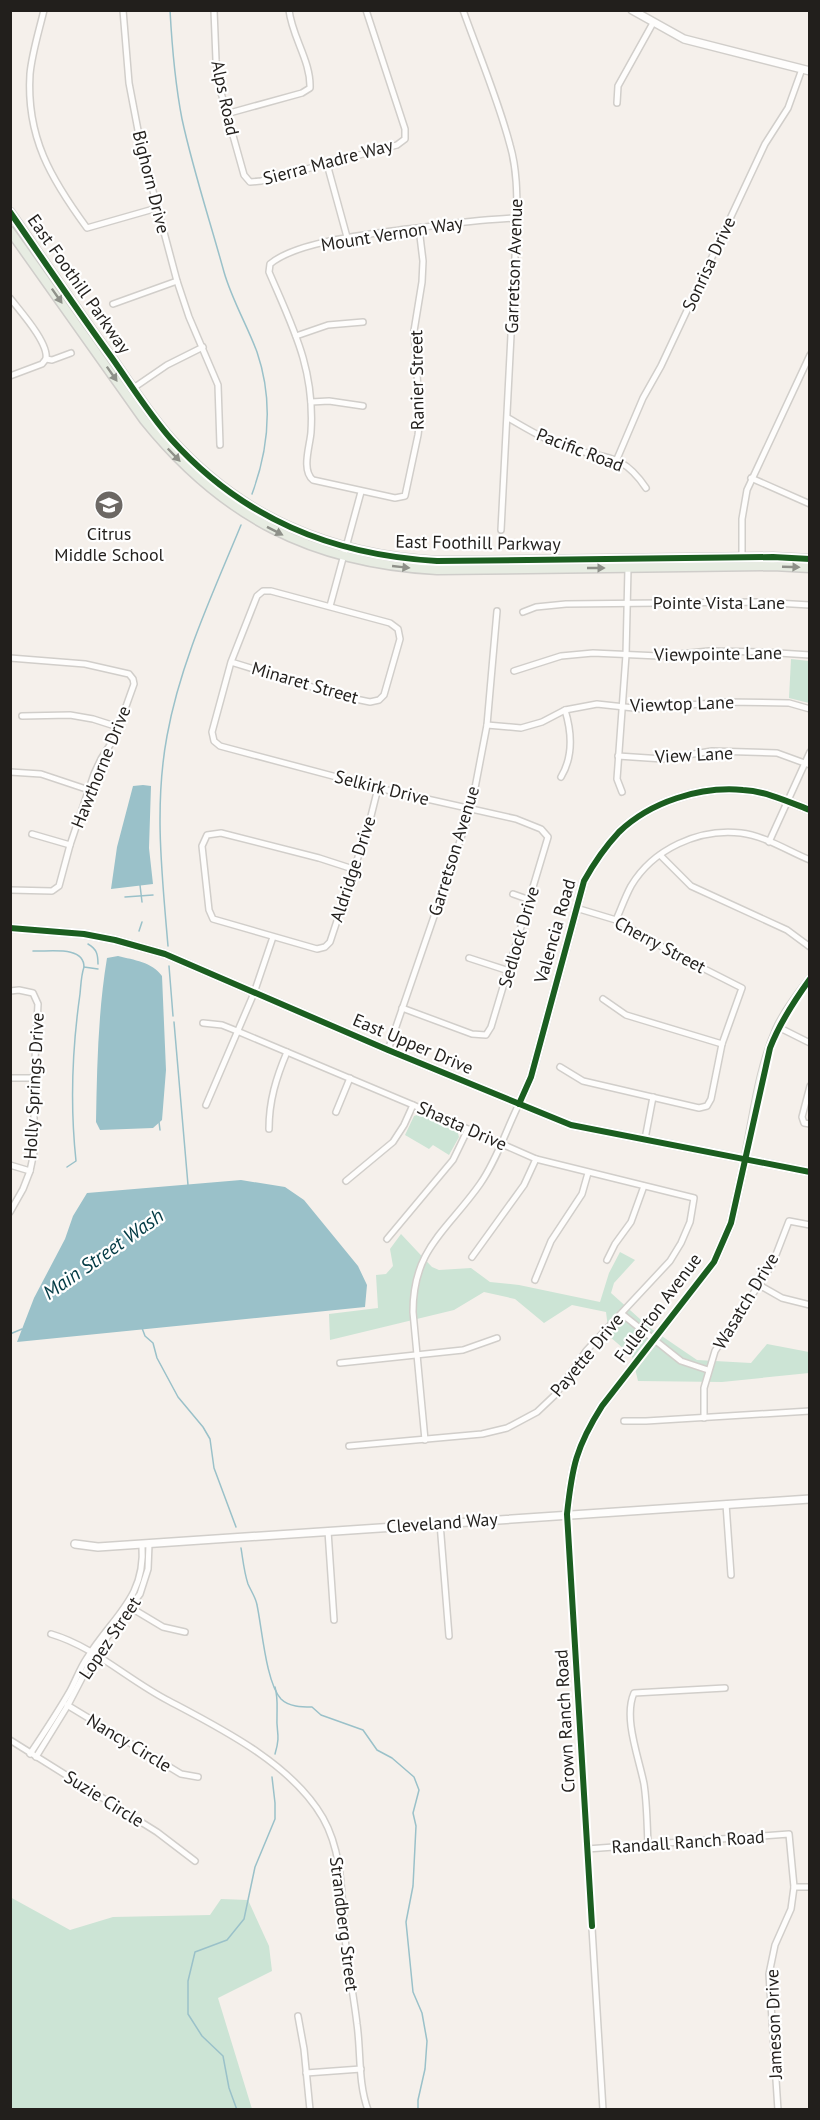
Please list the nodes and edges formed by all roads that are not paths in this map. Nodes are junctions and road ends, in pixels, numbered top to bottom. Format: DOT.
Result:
graph roads {
  1 [pos="44,10"];
  2 [pos="123,10"];
  3 [pos="214,10"];
  4 [pos="289,10"];
  5 [pos="366,10"];
  6 [pos="463,10"];
  7 [pos="632,10"];
  8 [pos="653,22"];
  9 [pos="806,70"];
  10 [pos="617,103"];
  11 [pos="226,114"];
  12 [pos="327,164"];
  13 [pos="250,182"];
  14 [pos="157,208"];
  15 [pos="10,212"];
  16 [pos="517,218"];
  17 [pos="419,228"];
  18 [pos="10,229"];
  19 [pos="347,237"];
  20 [pos="54,276"];
  21 [pos="177,281"];
  22 [pos="10,298"];
  23 [pos="113,304"];
  24 [pos="363,322"];
  25 [pos="296,336"];
  26 [pos="203,348"];
  27 [pos="71,352"];
  28 [pos="810,355"];
  29 [pos="46,359"];
  30 [pos="10,376"];
  31 [pos="129,390"];
  32 [pos="311,402"];
  33 [pos="363,406"];
  34 [pos="508,418"];
  35 [pos="220,445"];
  36 [pos="617,459"];
  37 [pos="751,478"];
  38 [pos="646,488"];
  39 [pos="361,492"];
  40 [pos="810,504"];
  41 [pos="501,530"];
  42 [pos="345,553"];
  43 [pos="742,557"];
  44 [pos="810,558"];
  45 [pos="628,568"];
  46 [pos="810,568"];
  47 [pos="628,603"];
  48 [pos="810,605"];
  49 [pos="330,606"];
  50 [pos="497,611"];
  51 [pos="524,612"];
  52 [pos="626,655"];
  53 [pos="810,655"];
  54 [pos="10,658"];
  55 [pos="231,662"];
  56 [pos="514,671"];
  57 [pos="622,706"];
  58 [pos="810,709"];
  59 [pos="565,710"];
  60 [pos="22,716"];
  61 [pos="487,724"];
  62 [pos="118,727"];
  63 [pos="810,752"];
  64 [pos="618,756"];
  65 [pos="807,764"];
  66 [pos="10,772"];
  67 [pos="561,777"];
  68 [pos="378,788"];
  69 [pos="89,790"];
  70 [pos="622,792"];
  71 [pos="787,801"];
  72 [pos="471,809"];
  73 [pos="810,810"];
  74 [pos="32,834"];
  75 [pos="548,837"];
  76 [pos="769,842"];
  77 [pos="70,845"];
  78 [pos="660,855"];
  79 [pos="810,860"];
  80 [pos="353,869"];
  81 [pos="10,890"];
  82 [pos="513,894"];
  83 [pos="530,900"];
  84 [pos="576,908"];
  85 [pos="616,920"];
  86 [pos="10,928"];
  87 [pos="273,937"];
  88 [pos="810,947"];
  89 [pos="469,958"];
  90 [pos="509,971"];
  91 [pos="810,979"];
  92 [pos="10,991"];
  93 [pos="254,993"];
  94 [pos="603,999"];
  95 [pos="402,1008"];
  96 [pos="203,1023"];
  97 [pos="778,1027"];
  98 [pos="237,1031"];
  99 [pos="810,1043"];
  100 [pos="722,1044"];
  101 [pos="388,1050"];
  102 [pos="287,1052"];
  103 [pos="560,1067"];
  104 [pos="10,1078"];
  105 [pos="34,1078"];
  106 [pos="350,1078"];
  107 [pos="810,1086"];
  108 [pos="653,1097"];
  109 [pos="519,1104"];
  110 [pos="206,1105"];
  111 [pos="413,1105"];
  112 [pos="336,1112"];
  113 [pos="807,1124"];
  114 [pos="269,1129"];
  115 [pos="468,1129"];
  116 [pos="645,1139"];
  117 [pos="502,1143"];
  118 [pos="536,1159"];
  119 [pos="745,1160"];
  120 [pos="10,1165"];
  121 [pos="30,1171"];
  122 [pos="810,1172"];
  123 [pos="588,1173"];
  124 [pos="346,1181"];
  125 [pos="644,1186"];
  126 [pos="694,1198"];
  127 [pos="10,1212"];
  128 [pos="810,1224"];
  129 [pos="387,1239"];
  130 [pos="472,1257"];
  131 [pos="607,1260"];
  132 [pos="535,1280"];
  133 [pos="759,1285"];
  134 [pos="810,1305"];
  135 [pos="622,1314"];
  136 [pos="497,1338"];
  137 [pos="654,1340"];
  138 [pos="417,1356"];
  139 [pos="340,1363"];
  140 [pos="708,1370"];
  141 [pos="810,1411"];
  142 [pos="704,1418"];
  143 [pos="624,1420"];
  144 [pos="424,1440"];
  145 [pos="349,1446"];
  146 [pos="810,1499"];
  147 [pos="726,1504"];
  148 [pos="567,1514"];
  149 [pos="440,1523"];
  150 [pos="328,1531"];
  151 [pos="75,1544"];
  152 [pos="145,1544"];
  153 [pos="731,1575"];
  154 [pos="128,1607"];
  155 [pos="334,1620"];
  156 [pos="185,1632"];
  157 [pos="51,1634"];
  158 [pos="449,1636"];
  159 [pos="93,1652"];
  160 [pos="725,1688"];
  161 [pos="65,1704"];
  162 [pos="10,1740"];
  163 [pos="33,1756"];
  164 [pos="198,1777"];
  165 [pos="789,1834"];
  166 [pos="648,1844"];
  167 [pos="587,1849"];
  168 [pos="195,1861"];
  169 [pos="794,1887"];
  170 [pos="810,1887"];
  171 [pos="298,2016"];
  172 [pos="361,2069"];
  173 [pos="306,2073"];
  174 [pos="310,2109"];
  175 [pos="368,2109"];
  176 [pos="603,2109"];
  177 [pos="778,2109"];
  1 -- 14 [label="street"];
  2 -- 14 [label="street, Bighorn Drive"];
  3 -- 11 [label="street, Alps Road"];
  4 -- 11 [label="street"];
  5 -- 12 [label="street, Sierra Madre Way"];
  6 -- 16 [label="street, Garretson Avenue"];
  7 -- 8 [label="street"];
  8 -- 9 [label="street"];
  8 -- 10 [label="street"];
  9 -- 36 [label="street, Sonrisa Drive"];
  11 -- 13 [label="street, Alps Road"];
  12 -- 13 [label="street, Sierra Madre Way"];
  12 -- 19 [label="street"];
  14 -- 21 [label="street, Bighorn Drive"];
  15 -- 20 [label="main road, East Foothill Parkway"];
  16 -- 17 [label="street, Mount Vernon Way"];
  16 -- 34 [label="street, Garretson Avenue"];
  17 -- 19 [label="street, Mount Vernon Way"];
  17 -- 39 [label="street, Ranier Street"];
  18 -- 20 [label="main road"];
  18 -- 31 [label="main road, East Foothill Parkway, one-way"];
  19 -- 25 [label="street, Mount Vernon Way"];
  20 -- 31 [label="main road, East Foothill Parkway"];
  21 -- 23 [label="street"];
  21 -- 26 [label="street, Bighorn Drive"];
  22 -- 29 [label="street"];
  24 -- 25 [label="street"];
  25 -- 32 [label="street"];
  26 -- 31 [label="street"];
  26 -- 35 [label="street, Bighorn Drive"];
  27 -- 29 [label="street"];
  28 -- 37 [label="street"];
  29 -- 30 [label="street"];
  31 -- 42 [label="main road, East Foothill Parkway"];
  32 -- 33 [label="street"];
  32 -- 39 [label="street"];
  34 -- 36 [label="street, Pacific Road"];
  34 -- 41 [label="street, Garretson Avenue"];
  36 -- 38 [label="street, Pacific Road"];
  37 -- 40 [label="street"];
  37 -- 43 [label="street"];
  39 -- 42 [label="street"];
  42 -- 43 [label="main road, East Foothill Parkway"];
  42 -- 45 [label="main road, East Foothill Parkway, one-way"];
  42 -- 49 [label="street"];
  43 -- 44 [label="main road, East Foothill Parkway"];
  45 -- 46 [label="main road, East Foothill Parkway, one-way"];
  45 -- 47 [label="street"];
  47 -- 48 [label="street, Pointe Vista Lane"];
  47 -- 51 [label="street, Pointe Vista Lane"];
  47 -- 52 [label="street"];
  49 -- 55 [label="street"];
  49 -- 55 [label="street, Minaret Street"];
  50 -- 61 [label="street, Garretson Avenue"];
  52 -- 53 [label="street, Viewpointe Lane"];
  52 -- 56 [label="street, Viewpointe Lane"];
  52 -- 57 [label="street"];
  54 -- 62 [label="street, Hawthorne Drive"];
  55 -- 68 [label="street, Selkirk Drive"];
  57 -- 58 [label="street, Viewtop Lane"];
  57 -- 59 [label="street, Viewtop Lane"];
  57 -- 64 [label="street"];
  59 -- 61 [label="street, Viewtop Lane"];
  59 -- 67 [label="street"];
  60 -- 62 [label="street"];
  61 -- 72 [label="street, Garretson Avenue"];
  62 -- 69 [label="street, Hawthorne Drive"];
  63 -- 65 [label="street"];
  64 -- 65 [label="street, View Lane"];
  64 -- 70 [label="street"];
  65 -- 71 [label="street"];
  66 -- 69 [label="street"];
  68 -- 72 [label="street, Selkirk Drive"];
  68 -- 80 [label="street, Aldridge Drive"];
  69 -- 77 [label="street, Hawthorne Drive"];
  71 -- 73 [label="street, Valencia Road"];
  71 -- 76 [label="street"];
  71 -- 84 [label="street, Valencia Road"];
  72 -- 75 [label="street, Selkirk Drive"];
  72 -- 95 [label="street, Garretson Avenue"];
  74 -- 77 [label="street"];
  75 -- 83 [label="street, Sedlock Drive"];
  76 -- 78 [label="street"];
  76 -- 79 [label="street"];
  77 -- 81 [label="street, Hawthorne Drive"];
  78 -- 85 [label="street"];
  78 -- 88 [label="street"];
  80 -- 87 [label="street, Aldridge Drive"];
  80 -- 87 [label="street"];
  82 -- 83 [label="street"];
  83 -- 90 [label="street, Sedlock Drive"];
  84 -- 85 [label="street, Cherry Street"];
  84 -- 109 [label="street, Valencia Road"];
  85 -- 100 [label="street, Cherry Street"];
  86 -- 93 [label="main road, East Upper Drive"];
  87 -- 93 [label="street"];
  89 -- 90 [label="street"];
  90 -- 95 [label="street, Sedlock Drive"];
  91 -- 97 [label="main road, Fullerton Avenue"];
  92 -- 105 [label="street, Holly Springs Drive"];
  93 -- 98 [label="street"];
  93 -- 101 [label="main road, East Upper Drive"];
  94 -- 100 [label="street"];
  95 -- 101 [label="street, Garretson Avenue"];
  96 -- 98 [label="street, Shasta Drive"];
  97 -- 99 [label="street"];
  97 -- 119 [label="main road, Fullerton Avenue"];
  98 -- 102 [label="street, Shasta Drive"];
  98 -- 110 [label="street"];
  100 -- 108 [label="street"];
  101 -- 109 [label="main road, East Upper Drive"];
  102 -- 106 [label="street, Shasta Drive"];
  102 -- 114 [label="street"];
  103 -- 108 [label="street"];
  104 -- 105 [label="street"];
  105 -- 121 [label="street, Holly Springs Drive"];
  106 -- 111 [label="street, Shasta Drive"];
  106 -- 112 [label="street"];
  107 -- 113 [label="street"];
  108 -- 116 [label="street"];
  109 -- 116 [label="main road, East Upper Drive"];
  109 -- 117 [label="street, Valencia Road"];
  111 -- 115 [label="street, Shasta Drive"];
  111 -- 124 [label="street"];
  115 -- 117 [label="street, Shasta Drive"];
  115 -- 129 [label="street"];
  116 -- 119 [label="main road, East Upper Drive"];
  117 -- 118 [label="street, Shasta Drive"];
  117 -- 138 [label="street, Valencia Road"];
  118 -- 123 [label="street, Shasta Drive"];
  118 -- 130 [label="street"];
  119 -- 122 [label="main road, East Upper Drive"];
  119 -- 137 [label="street, Fullerton Avenue"];
  120 -- 121 [label="street"];
  121 -- 127 [label="street, Holly Springs Drive"];
  123 -- 125 [label="street, Shasta Drive"];
  123 -- 132 [label="street"];
  125 -- 126 [label="street, Shasta Drive"];
  125 -- 131 [label="street"];
  126 -- 135 [label="street, Payette Drive"];
  128 -- 133 [label="street, Wasatch Drive"];
  133 -- 134 [label="street"];
  133 -- 140 [label="street, Wasatch Drive"];
  135 -- 137 [label="street"];
  135 -- 144 [label="street, Payette Drive"];
  136 -- 138 [label="street"];
  137 -- 140 [label="street"];
  137 -- 148 [label="street, Fullerton Avenue"];
  138 -- 139 [label="street"];
  138 -- 144 [label="street, Valencia Road"];
  140 -- 142 [label="street, Wasatch Drive"];
  141 -- 142 [label="street"];
  142 -- 143 [label="street"];
  144 -- 145 [label="street, Payette Drive"];
  146 -- 147 [label="street, Cleveland Way"];
  147 -- 148 [label="street, Cleveland Way"];
  147 -- 153 [label="street"];
  148 -- 149 [label="street, Cleveland Way"];
  148 -- 167 [label="street, Crown Ranch Road"];
  149 -- 150 [label="street, Cleveland Way"];
  149 -- 158 [label="street"];
  150 -- 152 [label="street, Cleveland Way"];
  150 -- 155 [label="street"];
  151 -- 152 [label="street, Cleveland Way"];
  152 -- 154 [label="street, Lopez Street"];
  154 -- 156 [label="street"];
  154 -- 159 [label="street, Lopez Street"];
  157 -- 159 [label="street, Strandberg Street"];
  159 -- 161 [label="street, Lopez Street"];
  159 -- 172 [label="street, Strandberg Street"];
  160 -- 166 [label="street"];
  161 -- 163 [label="street, Lopez Street"];
  161 -- 164 [label="street, Nancy Circle"];
  162 -- 163 [label="street, Suzie Circle"];
  163 -- 168 [label="street, Suzie Circle"];
  165 -- 166 [label="street, Randall Ranch Road"];
  165 -- 169 [label="street, Jameson Drive"];
  166 -- 167 [label="street, Randall Ranch Road"];
  167 -- 176 [label="street, Crown Ranch Road"];
  169 -- 170 [label="street"];
  169 -- 177 [label="street, Jameson Drive"];
  171 -- 173 [label="street"];
  172 -- 173 [label="street"];
  172 -- 175 [label="street, Strandberg Street"];
  173 -- 174 [label="street"];
}
